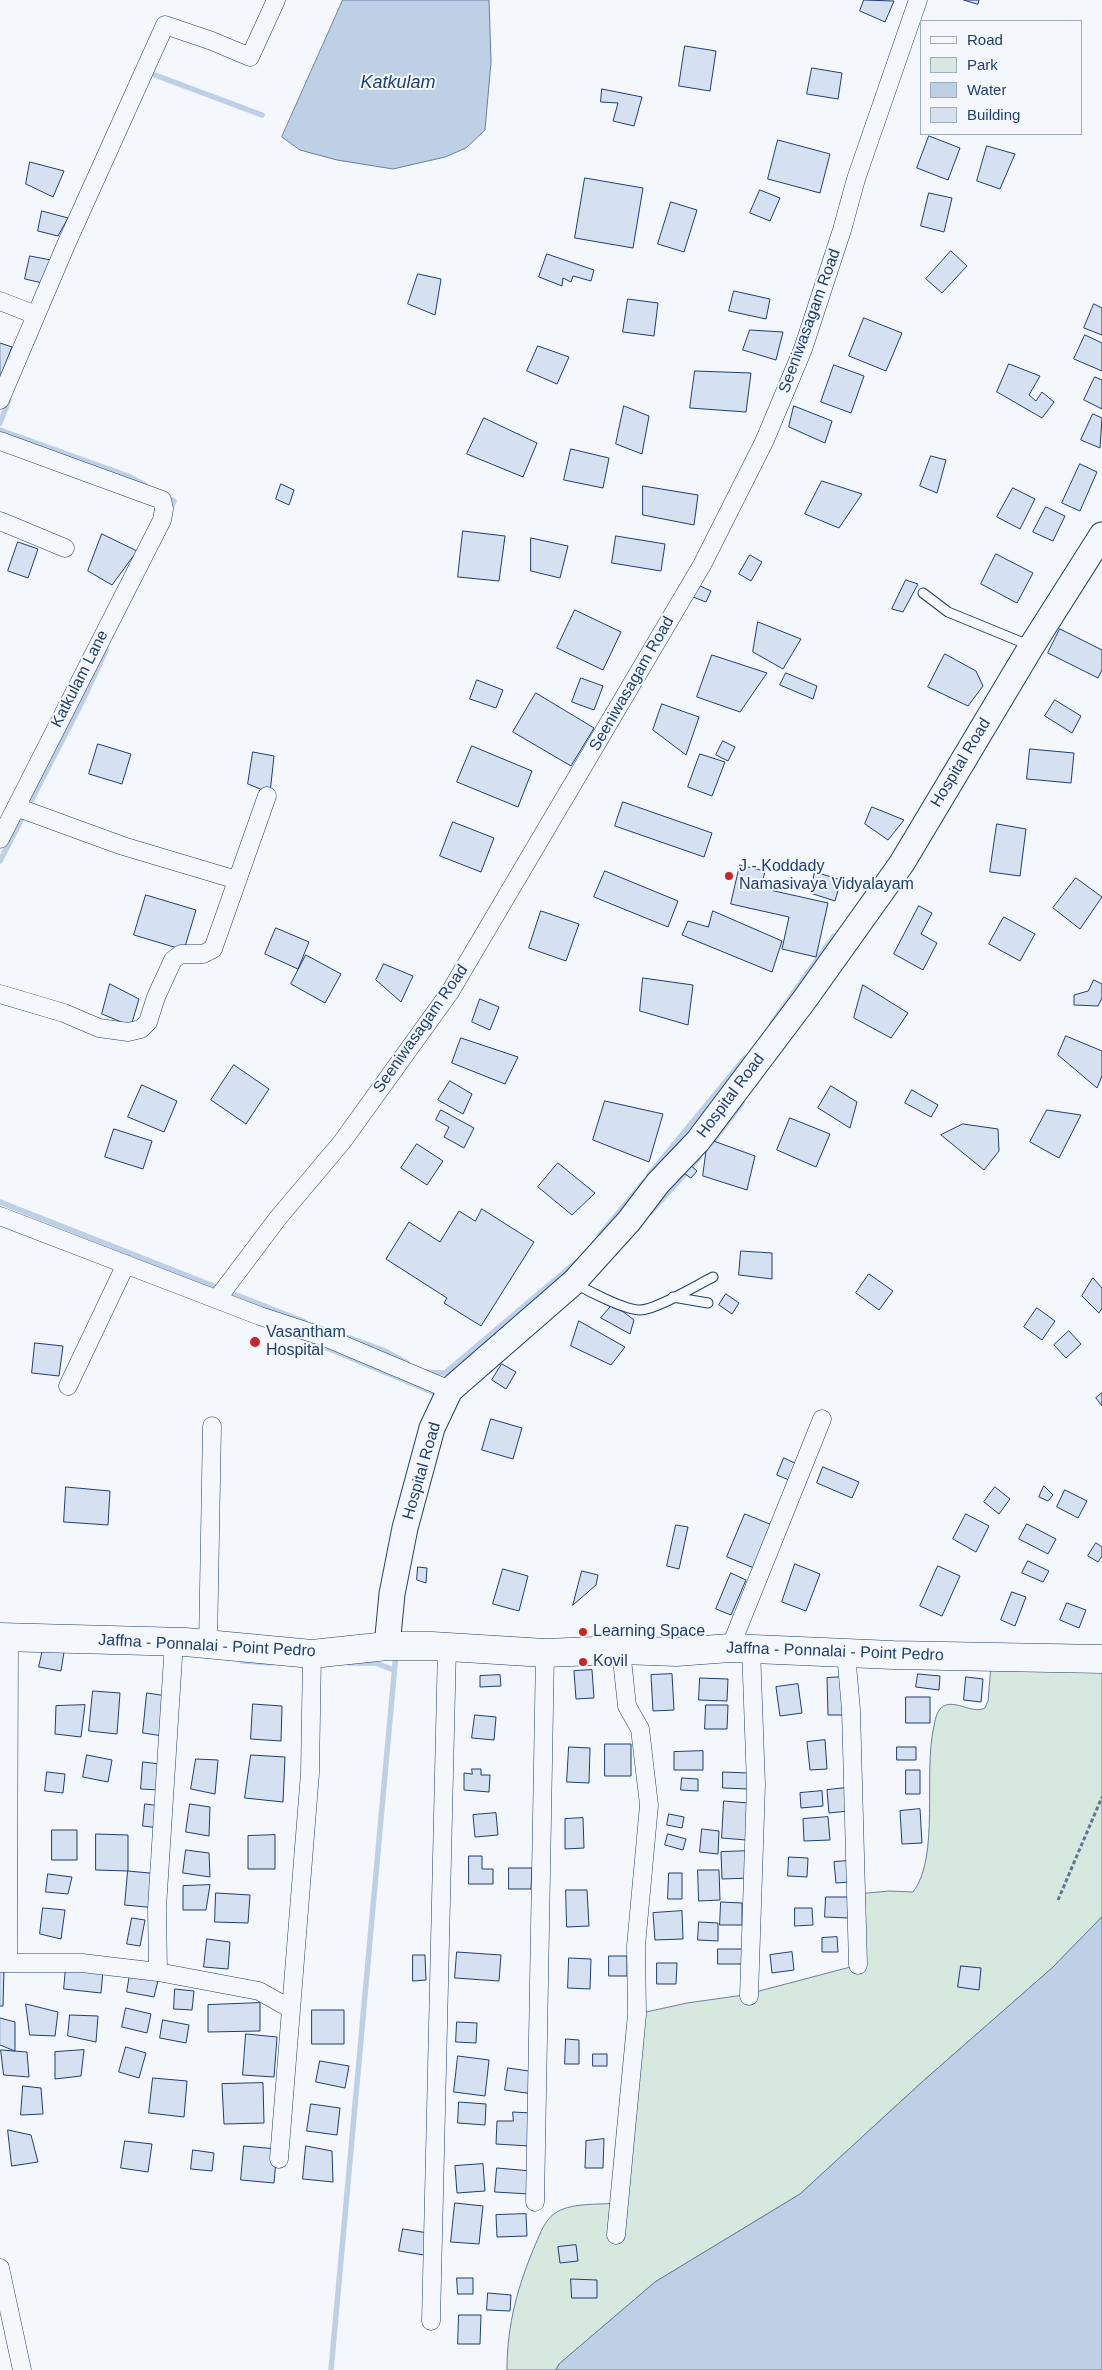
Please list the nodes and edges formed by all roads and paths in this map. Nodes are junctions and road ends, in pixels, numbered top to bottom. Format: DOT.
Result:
graph roads {
  1 [pos="276,0"];
  2 [pos="918,0"];
  3 [pos="0,301"];
  4 [pos="36,315"];
  5 [pos="0,400"];
  6 [pos="0,441"];
  7 [pos="0,521"];
  8 [pos="1102,535"];
  9 [pos="65,548"];
  10 [pos="922,593"];
  11 [pos="1031,646"];
  12 [pos="267,796"];
  13 [pos="16,807"];
  14 [pos="0,839"];
  15 [pos="237,880"];
  16 [pos="0,994"];
  17 [pos="0,1216"];
  18 [pos="126,1264"];
  19 [pos="713,1277"];
  20 [pos="574,1282"];
  21 [pos="673,1297"];
  22 [pos="218,1299"];
  23 [pos="708,1303"];
  24 [pos="68,1386"];
  25 [pos="450,1390"];
  26 [pos="822,1419"];
  27 [pos="212,1426"];
  28 [pos="4,1637"];
  29 [pos="192,1643"];
  30 [pos="387,1646"];
  31 [pos="447,1647"];
  32 [pos="740,1648"];
  33 [pos="621,1650"];
  34 [pos="545,1653"];
  35 [pos="846,1653"];
  36 [pos="312,1654"];
  37 [pos="1102,1658"];
  38 [pos="1102,1796"];
  39 [pos="1058,1900"];
  40 [pos="4,1963"];
  41 [pos="858,1965"];
  42 [pos="158,1972"];
  43 [pos="749,1996"];
  44 [pos="292,2010"];
  45 [pos="279,2160"];
  46 [pos="535,2202"];
  47 [pos="616,2235"];
  48 [pos="0,2268"];
  49 [pos="431,2321"];
  50 [pos="22,2370"];
  1 -- 4 [label="street"];
  2 -- 22 [label="street, Seeniwasagam Road"];
  3 -- 4 [label="street"];
  4 -- 5 [label="street"];
  6 -- 13 [label="street, Katkulam Lane"];
  7 -- 9 [label="street"];
  8 -- 11 [label="street, Hospital Road"];
  10 -- 11 [label="lane"];
  11 -- 20 [label="street, Hospital Road"];
  12 -- 15 [label="street"];
  13 -- 14 [label="street, Katkulam Lane"];
  13 -- 15 [label="street"];
  15 -- 16 [label="street"];
  17 -- 18 [label="street"];
  18 -- 22 [label="street"];
  18 -- 24 [label="street"];
  19 -- 21 [label="lane"];
  20 -- 21 [label="lane"];
  20 -- 25 [label="street, Hospital Road"];
  21 -- 23 [label="lane"];
  22 -- 25 [label="street"];
  25 -- 30 [label="street, Hospital Road"];
  26 -- 32 [label="street"];
  27 -- 29 [label="street"];
  28 -- 29 [label="main road, Jaffna - Ponnalai - Point Pedro"];
  28 -- 40 [label="street"];
  29 -- 36 [label="main road, Jaffna - Ponnalai - Point Pedro"];
  29 -- 42 [label="street"];
  30 -- 31 [label="main road, Jaffna - Ponnalai - Point Pedro"];
  30 -- 36 [label="main road, Jaffna - Ponnalai - Point Pedro"];
  31 -- 34 [label="main road, Jaffna - Ponnalai - Point Pedro"];
  31 -- 49 [label="street"];
  32 -- 33 [label="main road, Jaffna - Ponnalai - Point Pedro"];
  32 -- 35 [label="main road, Jaffna - Ponnalai - Point Pedro"];
  32 -- 43 [label="street"];
  33 -- 34 [label="main road, Jaffna - Ponnalai - Point Pedro"];
  33 -- 47 [label="street"];
  34 -- 46 [label="street"];
  35 -- 37 [label="main road, Jaffna - Ponnalai - Point Pedro"];
  35 -- 41 [label="street"];
  36 -- 44 [label="street"];
  38 -- 39 [label="path"];
  40 -- 42 [label="street"];
  42 -- 44 [label="street"];
  44 -- 45 [label="street"];
  48 -- 50 [label="street"];
}
